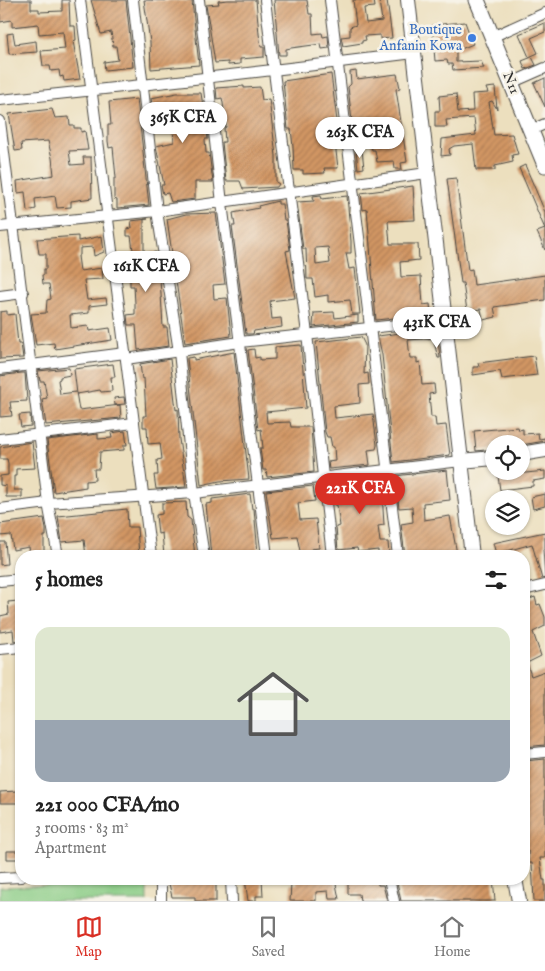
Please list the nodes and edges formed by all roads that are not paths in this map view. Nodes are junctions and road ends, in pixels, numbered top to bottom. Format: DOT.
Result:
graph roads {
  1 [pos="80,0"];
  2 [pos="133,0"];
  3 [pos="199,0"];
  4 [pos="264,0"];
  5 [pos="330,0"];
  6 [pos="408,0"];
  7 [pos="477,0"];
  8 [pos="545,13"];
  9 [pos="492,37"];
  10 [pos="414,54"];
  11 [pos="337,62"];
  12 [pos="545,68"];
  13 [pos="272,69"];
  14 [pos="207,76"];
  15 [pos="511,83"];
  16 [pos="143,86"];
  17 [pos="92,91"];
  18 [pos="0,100"];
  19 [pos="0,121"];
  20 [pos="545,124"];
  21 [pos="531,130"];
  22 [pos="545,165"];
  23 [pos="427,173"];
  24 [pos="351,183"];
  25 [pos="289,191"];
  26 [pos="222,203"];
  27 [pos="157,211"];
  28 [pos="108,215"];
  29 [pos="14,226"];
  30 [pos="0,227"];
  31 [pos="23,293"];
  32 [pos="0,296"];
  33 [pos="443,320"];
  34 [pos="370,329"];
  35 [pos="307,334"];
  36 [pos="240,342"];
  37 [pos="179,352"];
  38 [pos="125,356"];
  39 [pos="30,365"];
  40 [pos="0,369"];
  41 [pos="134,423"];
  42 [pos="40,435"];
  43 [pos="0,439"];
  44 [pos="545,450"];
  45 [pos="530,452"];
  46 [pos="485,459"];
  47 [pos="461,461"];
  48 [pos="386,471"];
  49 [pos="322,478"];
  50 [pos="258,486"];
  51 [pos="194,493"];
  52 [pos="144,497"];
  53 [pos="48,503"];
  54 [pos="0,509"];
  55 [pos="57,550"];
  56 [pos="150,550"];
  57 [pos="203,550"];
  58 [pos="267,550"];
  59 [pos="331,550"];
  60 [pos="397,550"];
  61 [pos="471,550"];
  62 [pos="15,580"];
  63 [pos="0,581"];
  64 [pos="545,585"];
  65 [pos="530,589"];
  66 [pos="15,648"];
  67 [pos="0,649"];
  68 [pos="545,752"];
  69 [pos="530,753"];
  70 [pos="15,877"];
  71 [pos="0,878"];
  72 [pos="161,885"];
  73 [pos="231,885"];
  74 [pos="390,885"];
  75 [pos="516,885"];
  76 [pos="161,901"];
  77 [pos="232,901"];
  78 [pos="394,901"];
  79 [pos="519,901"];
  1 -- 17 [label="street"];
  2 -- 16 [label="street"];
  3 -- 14 [label="street"];
  4 -- 13 [label="street"];
  5 -- 11 [label="street"];
  6 -- 10 [label="street"];
  7 -- 9 [label="main road, N11"];
  8 -- 9 [label="street"];
  9 -- 15 [label="main road, N11"];
  10 -- 11 [label="street"];
  10 -- 23 [label="street"];
  11 -- 13 [label="street"];
  11 -- 24 [label="street"];
  12 -- 15 [label="street"];
  13 -- 14 [label="street"];
  13 -- 25 [label="street"];
  14 -- 16 [label="street"];
  14 -- 26 [label="street"];
  15 -- 21 [label="main road, N11"];
  16 -- 17 [label="street"];
  16 -- 27 [label="street"];
  17 -- 18 [label="street"];
  17 -- 28 [label="street"];
  19 -- 29 [label="street"];
  20 -- 21 [label="street"];
  21 -- 22 [label="main road, N11"];
  23 -- 24 [label="street"];
  23 -- 33 [label="street"];
  24 -- 25 [label="street"];
  24 -- 34 [label="street"];
  25 -- 26 [label="street"];
  25 -- 35 [label="street"];
  26 -- 27 [label="street"];
  26 -- 36 [label="street"];
  27 -- 28 [label="street"];
  27 -- 37 [label="street"];
  28 -- 29 [label="street"];
  28 -- 38 [label="street"];
  29 -- 30 [label="street"];
  29 -- 31 [label="street"];
  31 -- 32 [label="street"];
  31 -- 39 [label="street"];
  33 -- 34 [label="street"];
  33 -- 47 [label="street"];
  34 -- 35 [label="street"];
  34 -- 48 [label="street"];
  35 -- 36 [label="street"];
  35 -- 49 [label="street"];
  36 -- 37 [label="street"];
  36 -- 50 [label="street"];
  37 -- 38 [label="street"];
  37 -- 51 [label="street"];
  38 -- 39 [label="street"];
  38 -- 41 [label="street"];
  39 -- 40 [label="street"];
  39 -- 42 [label="street"];
  41 -- 42 [label="street"];
  41 -- 52 [label="street"];
  42 -- 43 [label="street"];
  42 -- 53 [label="street"];
  44 -- 45 [label="street"];
  46 -- 47 [label="street"];
  47 -- 48 [label="street"];
  47 -- 61 [label="street"];
  48 -- 49 [label="street"];
  48 -- 60 [label="street"];
  49 -- 50 [label="street"];
  49 -- 59 [label="street"];
  50 -- 51 [label="street"];
  50 -- 58 [label="street"];
  51 -- 52 [label="street"];
  51 -- 57 [label="street"];
  52 -- 53 [label="street"];
  52 -- 56 [label="street"];
  53 -- 54 [label="street"];
  53 -- 55 [label="street"];
  62 -- 63 [label="street"];
  64 -- 65 [label="street"];
  66 -- 67 [label="street"];
  68 -- 69 [label="street"];
  70 -- 71 [label="street"];
  72 -- 76 [label="street"];
  73 -- 77 [label="street"];
  74 -- 78 [label="street"];
  75 -- 79 [label="street"];
}
